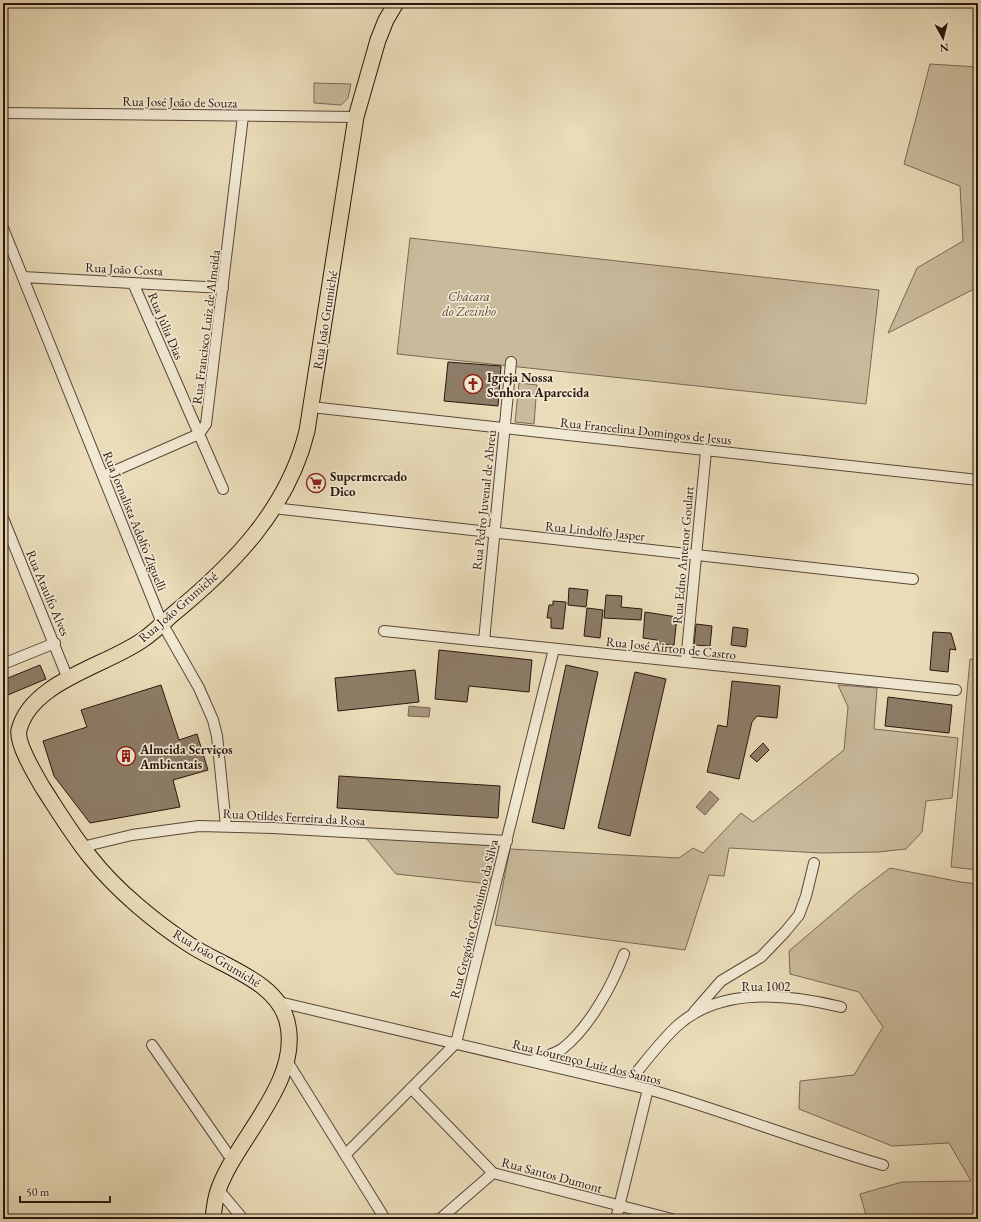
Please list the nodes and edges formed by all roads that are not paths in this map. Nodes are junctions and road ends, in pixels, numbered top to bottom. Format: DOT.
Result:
graph roads {
  1 [pos="396,3"];
  2 [pos="3,112"];
  3 [pos="244,116"];
  4 [pos="356,117"];
  5 [pos="3,228"];
  6 [pos="23,277"];
  7 [pos="133,283"];
  8 [pos="223,288"];
  9 [pos="511,362"];
  10 [pos="311,406"];
  11 [pos="504,428"];
  12 [pos="199,434"];
  13 [pos="706,451"];
  14 [pos="103,476"];
  15 [pos="978,480"];
  16 [pos="223,489"];
  17 [pos="273,508"];
  18 [pos="3,518"];
  19 [pos="494,533"];
  20 [pos="696,555"];
  21 [pos="913,579"];
  22 [pos="162,623"];
  23 [pos="384,631"];
  24 [pos="484,641"];
  25 [pos="55,643"];
  26 [pos="554,649"];
  27 [pos="686,662"];
  28 [pos="3,664"];
  29 [pos="68,678"];
  30 [pos="956,690"];
  31 [pos="226,826"];
  32 [pos="507,841"];
  33 [pos="82,848"];
  34 [pos="814,863"];
  35 [pos="624,954"];
  36 [pos="279,1002"];
  37 [pos="841,1008"];
  38 [pos="692,1015"];
  39 [pos="456,1043"];
  40 [pos="152,1045"];
  41 [pos="288,1061"];
  42 [pos="530,1061"];
  43 [pos="627,1084"];
  44 [pos="411,1088"];
  45 [pos="648,1089"];
  46 [pos="345,1155"];
  47 [pos="232,1160"];
  48 [pos="882,1165"];
  49 [pos="493,1173"];
  50 [pos="218,1189"];
  51 [pos="619,1206"];
  52 [pos="213,1219"];
  53 [pos="243,1219"];
  54 [pos="385,1219"];
  55 [pos="440,1219"];
  56 [pos="616,1219"];
  57 [pos="672,1219"];
  1 -- 4 [label="main road, Rua João Grumiché"];
  2 -- 3 [label="street, Rua José João de Souza"];
  3 -- 4 [label="street, Rua José João de Souza"];
  3 -- 8 [label="street, Rua Francisco Luiz de Almeida"];
  4 -- 10 [label="main road, Rua João Grumiché"];
  5 -- 6 [label="street, Rua Jornalista Adolfo Ziguelli"];
  6 -- 7 [label="street, Rua João Costa"];
  6 -- 14 [label="street, Rua Jornalista Adolfo Ziguelli"];
  7 -- 8 [label="street, Rua João Costa"];
  7 -- 12 [label="street, Rua Júlia Dias"];
  8 -- 12 [label="street, Rua Francisco Luiz de Almeida"];
  9 -- 11 [label="street, Rua Pedro Juvenal de Abreu"];
  10 -- 11 [label="street, Rua Francelina Domingos de Jesus"];
  10 -- 17 [label="main road, Rua João Grumiché"];
  11 -- 13 [label="street, Rua Francelina Domingos de Jesus"];
  11 -- 19 [label="street, Rua Pedro Juvenal de Abreu"];
  12 -- 14 [label="street"];
  12 -- 16 [label="street, Rua Júlia Dias"];
  13 -- 15 [label="street, Rua Francelina Domingos de Jesus"];
  13 -- 20 [label="street, Rua Edno Antenor Goulart"];
  14 -- 22 [label="street, Rua Jornalista Adolfo Ziguelli"];
  17 -- 19 [label="street, Rua Lindolfo Jasper"];
  17 -- 22 [label="main road, Rua João Grumiché"];
  18 -- 25 [label="street, Rua Ataulfo Alves"];
  19 -- 20 [label="street, Rua Lindolfo Jasper"];
  19 -- 24 [label="street, Rua Pedro Juvenal de Abreu"];
  20 -- 21 [label="street, Rua Lindolfo Jasper"];
  20 -- 27 [label="street, Rua Edno Antenor Goulart"];
  22 -- 29 [label="main road, Rua João Grumiché"];
  22 -- 31 [label="street, Rua Jornalista Adolfo Ziguelli"];
  23 -- 24 [label="street, Rua José Airton de Castro"];
  24 -- 26 [label="street, Rua José Airton de Castro"];
  25 -- 28 [label="street"];
  25 -- 29 [label="street, Rua Ataulfo Alves"];
  26 -- 27 [label="street, Rua José Airton de Castro"];
  26 -- 32 [label="street, Rua Gregório Gerônimo da Silva"];
  27 -- 30 [label="street, Rua José Airton de Castro"];
  29 -- 33 [label="main road, Rua João Grumiché"];
  31 -- 32 [label="street, Rua Otildes Ferreira da Rosa"];
  31 -- 33 [label="street, Rua Otildes Ferreira da Rosa"];
  32 -- 39 [label="street, Rua Gregório Gerônimo da Silva"];
  33 -- 36 [label="main road, Rua João Grumiché"];
  34 -- 38 [label="street"];
  35 -- 42 [label="street"];
  36 -- 39 [label="street, Rua Lourenço Luiz dos Santos"];
  36 -- 41 [label="main road, Rua João Grumiché"];
  37 -- 38 [label="street, Rua 1002"];
  38 -- 43 [label="street, Rua 1002"];
  39 -- 42 [label="street, Rua Lourenço Luiz dos Santos"];
  39 -- 44 [label="street"];
  40 -- 47 [label="street"];
  41 -- 46 [label="street"];
  41 -- 47 [label="main road, Rua João Grumiché"];
  42 -- 43 [label="street, Rua Lourenço Luiz dos Santos"];
  43 -- 45 [label="street, Rua Lourenço Luiz dos Santos"];
  44 -- 46 [label="street"];
  44 -- 49 [label="street, Rua Santos Dumont"];
  45 -- 48 [label="street, Rua Lourenço Luiz dos Santos"];
  45 -- 51 [label="street"];
  46 -- 54 [label="street"];
  47 -- 50 [label="main road, Rua João Grumiché"];
  49 -- 51 [label="street, Rua Santos Dumont"];
  49 -- 55 [label="street"];
  50 -- 52 [label="main road, Rua João Grumiché"];
  50 -- 53 [label="street"];
  51 -- 56 [label="street"];
  51 -- 57 [label="street, Rua Santos Dumont"];
}
